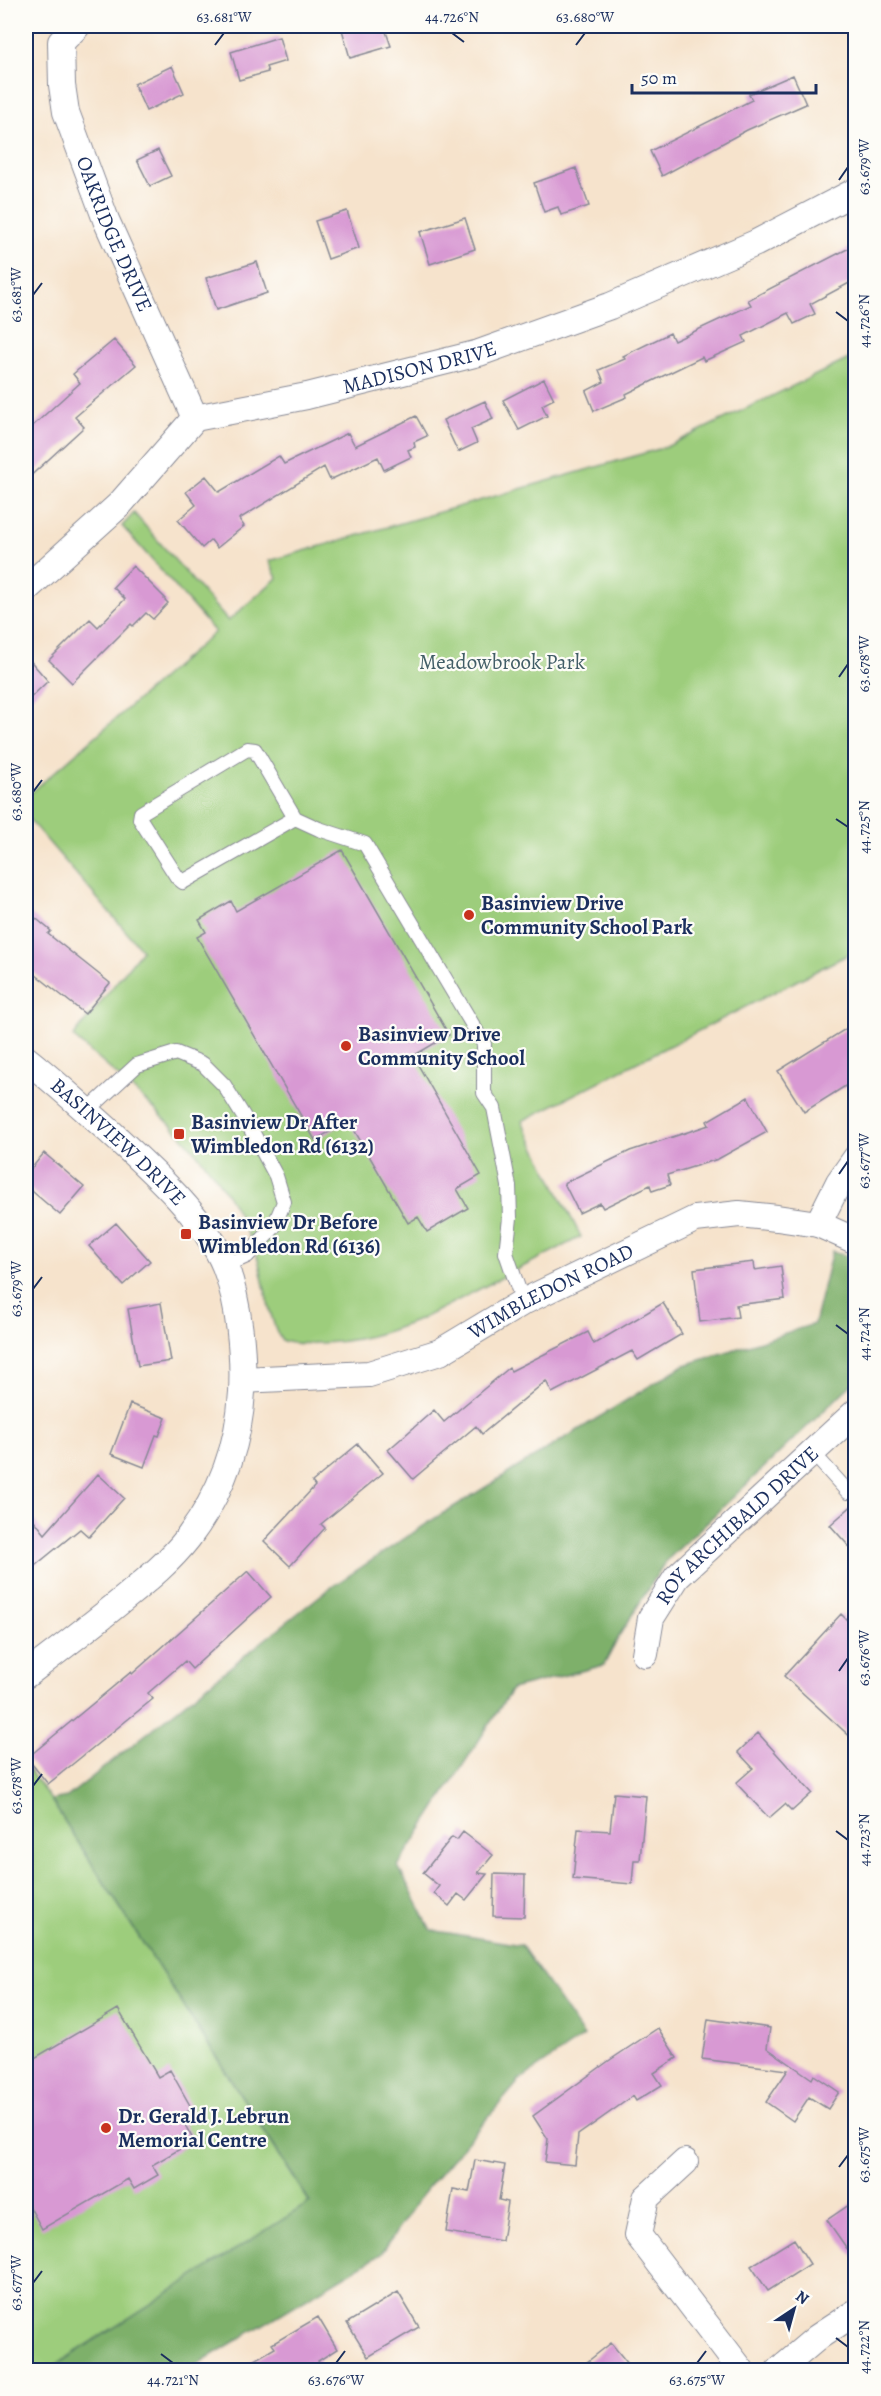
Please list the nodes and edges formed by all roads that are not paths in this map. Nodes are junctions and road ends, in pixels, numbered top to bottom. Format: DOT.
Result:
graph roads {
  1 [pos="69,34"];
  2 [pos="855,191"];
  3 [pos="195,418"];
  4 [pos="26,589"];
  5 [pos="295,818"];
  6 [pos="26,1059"];
  7 [pos="87,1111"];
  8 [pos="855,1158"];
  9 [pos="818,1224"];
  10 [pos="855,1241"];
  11 [pos="225,1266"];
  12 [pos="523,1302"];
  13 [pos="243,1380"];
  14 [pos="855,1412"];
  15 [pos="812,1452"];
  16 [pos="855,1485"];
  17 [pos="645,1654"];
  18 [pos="26,1675"];
  19 [pos="685,2162"];
  20 [pos="855,2312"];
  21 [pos="741,2370"];
  22 [pos="779,2370"];
  1 -- 3 [label="street, OAKRIDGE DRIVE"];
  2 -- 3 [label="street, MADISON DRIVE"];
  3 -- 4 [label="street"];
  5 -- 5 [label="lane"];
  5 -- 12 [label="lane"];
  6 -- 7 [label="street, BASINVIEW DRIVE"];
  7 -- 11 [label="street, BASINVIEW DRIVE"];
  7 -- 11 [label="lane"];
  8 -- 9 [label="street"];
  9 -- 10 [label="street, WIMBLEDON ROAD"];
  9 -- 12 [label="street, WIMBLEDON ROAD"];
  11 -- 13 [label="street, BASINVIEW DRIVE"];
  12 -- 13 [label="street, WIMBLEDON ROAD"];
  13 -- 18 [label="street, BASINVIEW DRIVE"];
  14 -- 15 [label="street, ROY ARCHIBALD DRIVE"];
  15 -- 16 [label="lane"];
  15 -- 17 [label="street, ROY ARCHIBALD DRIVE"];
  19 -- 21 [label="street"];
  20 -- 22 [label="street"];
}
